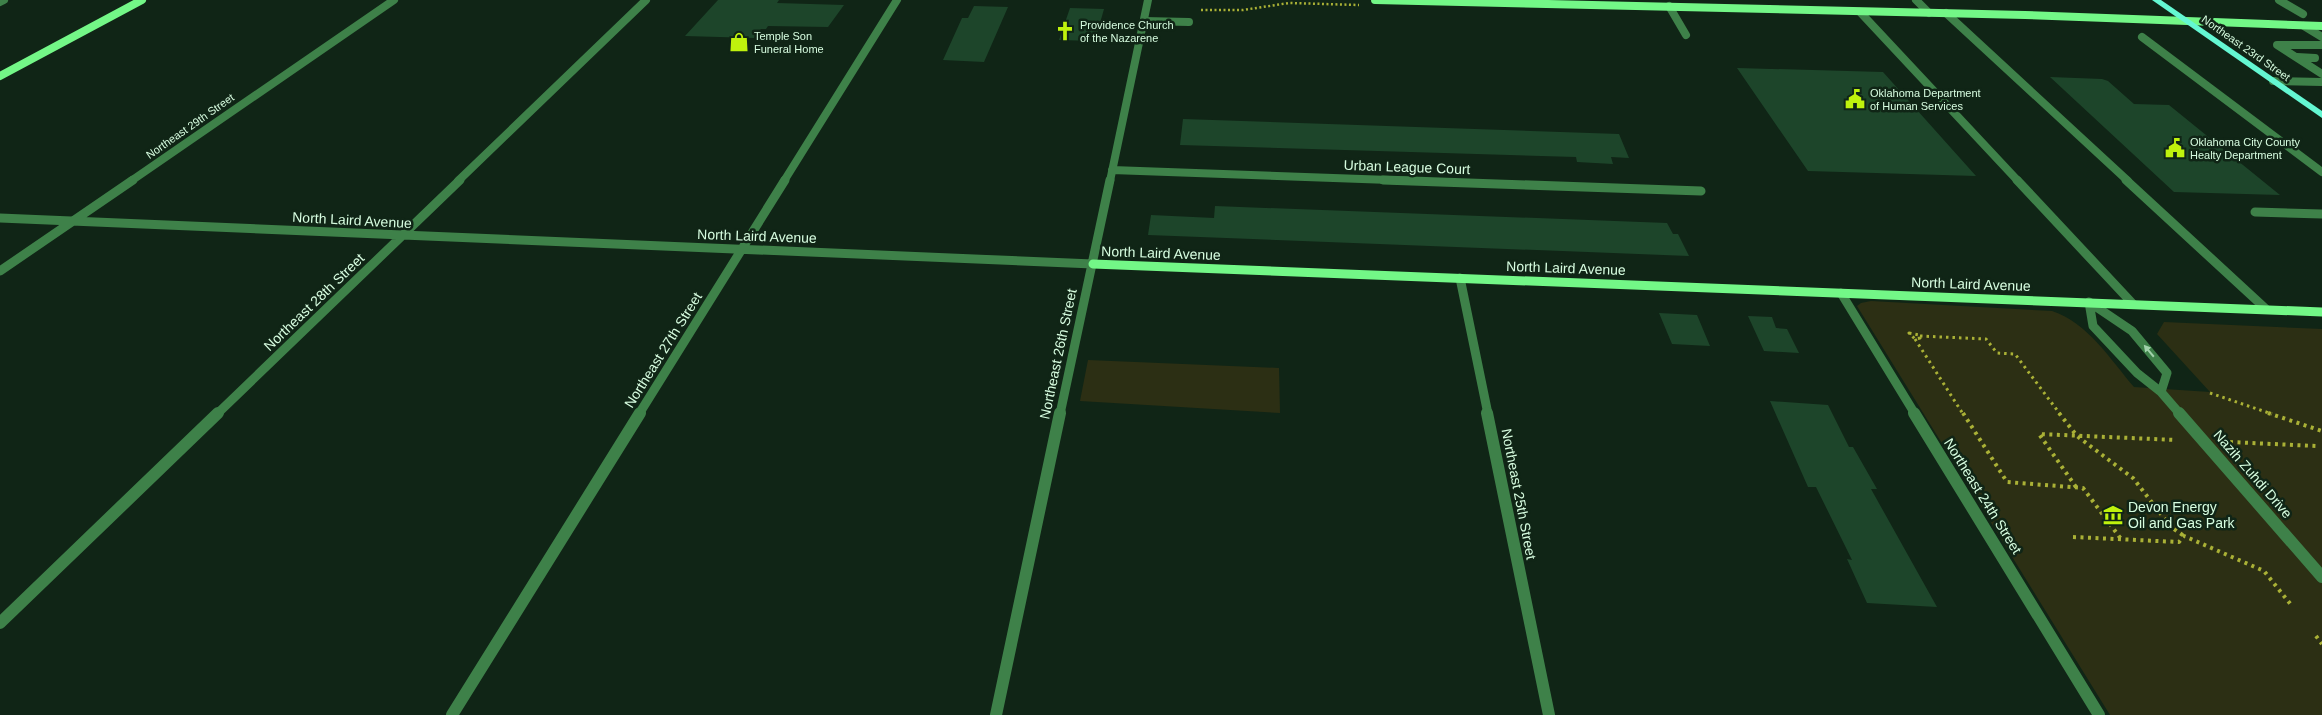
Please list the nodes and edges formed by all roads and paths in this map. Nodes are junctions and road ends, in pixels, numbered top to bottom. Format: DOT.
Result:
graph roads {
  1 [pos="4,0"];
  2 [pos="142,0"];
  3 [pos="394,0"];
  4 [pos="646,0"];
  5 [pos="898,0"];
  6 [pos="1148,0"];
  7 [pos="1375,0"];
  8 [pos="1916,0"];
  9 [pos="2156,0"];
  10 [pos="2279,0"];
  11 [pos="1411,1"];
  12 [pos="1442,1"];
  13 [pos="0,2"];
  14 [pos="1669,6"];
  15 [pos="1860,12"];
  16 [pos="1929,13"];
  17 [pos="1946,13"];
  18 [pos="2303,14"];
  19 [pos="2186,20"];
  20 [pos="1144,21"];
  21 [pos="1190,22"];
  22 [pos="2304,26"];
  23 [pos="2322,26"];
  24 [pos="1686,36"];
  25 [pos="2142,37"];
  26 [pos="2322,37"];
  27 [pos="2322,45"];
  28 [pos="2296,57"];
  29 [pos="2315,58"];
  30 [pos="2314,69"];
  31 [pos="2322,69"];
  32 [pos="2322,74"];
  33 [pos="0,76"];
  34 [pos="2272,81"];
  35 [pos="2322,82"];
  36 [pos="2322,116"];
  37 [pos="1112,170"];
  38 [pos="2322,172"];
  39 [pos="1701,191"];
  40 [pos="2255,212"];
  41 [pos="2322,214"];
  42 [pos="0,218"];
  43 [pos="73,221"];
  44 [pos="402,236"];
  45 [pos="742,249"];
  46 [pos="1093,264"];
  47 [pos="0,271"];
  48 [pos="1460,278"];
  49 [pos="1841,293"];
  50 [pos="2089,302"];
  51 [pos="2133,304"];
  52 [pos="2266,309"];
  53 [pos="2322,312"];
  54 [pos="1920,336"];
  55 [pos="1915,339"];
  56 [pos="2162,392"];
  57 [pos="2210,393"];
  58 [pos="2322,431"];
  59 [pos="2077,436"];
  60 [pos="2178,440"];
  61 [pos="2225,442"];
  62 [pos="2316,446"];
  63 [pos="2077,487"];
  64 [pos="2184,536"];
  65 [pos="2073,537"];
  66 [pos="2120,540"];
  67 [pos="2322,577"];
  68 [pos="2292,606"];
  69 [pos="0,623"];
  70 [pos="2316,636"];
  71 [pos="2322,644"];
  72 [pos="452,715"];
  73 [pos="996,715"];
  74 [pos="1549,715"];
  75 [pos="2099,715"];
  1 -- 13 [label="street"];
  2 -- 33 [label="street"];
  3 -- 43 [label="street, Northeast 29th Street"];
  4 -- 44 [label="street, Northeast 28th Street"];
  5 -- 45 [label="street, Northeast 27th Street"];
  6 -- 20 [label="street, Northeast 26th Street"];
  7 -- 11 [label="street"];
  8 -- 16 [label="street"];
  9 -- 19 [label="main road, Northeast 23rd Street"];
  10 -- 18 [label="street"];
  11 -- 12 [label="street"];
  12 -- 14 [label="street"];
  14 -- 15 [label="street"];
  14 -- 24 [label="street"];
  15 -- 16 [label="street"];
  15 -- 51 [label="street"];
  16 -- 17 [label="street"];
  17 -- 19 [label="street"];
  17 -- 52 [label="street"];
  19 -- 22 [label="street"];
  19 -- 34 [label="main road, Northeast 23rd Street"];
  20 -- 21 [label="street"];
  20 -- 37 [label="street, Northeast 26th Street"];
  22 -- 23 [label="street"];
  22 -- 26 [label="street"];
  25 -- 38 [label="street"];
  27 -- 28 [label="street"];
  28 -- 29 [label="street"];
  28 -- 30 [label="street"];
  30 -- 31 [label="street"];
  30 -- 32 [label="street"];
  34 -- 35 [label="street"];
  34 -- 36 [label="main road, Northeast 23rd Street"];
  37 -- 39 [label="street, Urban League Court"];
  37 -- 46 [label="street, Northeast 26th Street"];
  40 -- 41 [label="street"];
  42 -- 43 [label="street, North Laird Avenue"];
  43 -- 44 [label="street, North Laird Avenue"];
  43 -- 47 [label="street, Northeast 29th Street"];
  44 -- 45 [label="street, North Laird Avenue"];
  44 -- 69 [label="street, Northeast 28th Street"];
  45 -- 46 [label="street, North Laird Avenue"];
  45 -- 72 [label="street, Northeast 27th Street"];
  46 -- 48 [label="street, North Laird Avenue"];
  46 -- 73 [label="street, Northeast 26th Street"];
  48 -- 49 [label="street, North Laird Avenue"];
  48 -- 74 [label="street, Northeast 25th Street"];
  49 -- 50 [label="street, North Laird Avenue"];
  49 -- 75 [label="street, Northeast 24th Street"];
  50 -- 51 [label="street, North Laird Avenue"];
  50 -- 56 [label="street, Nazih Zuhdi Drive"];
  56 -- 50 [label="street, one-way"];
  51 -- 52 [label="street, North Laird Avenue"];
  52 -- 53 [label="street, North Laird Avenue"];
  54 -- 55 [label="path"];
  54 -- 55 [label="path"];
  54 -- 59 [label="path"];
  55 -- 63 [label="path"];
  56 -- 67 [label="street, Nazih Zuhdi Drive"];
  57 -- 58 [label="path"];
  59 -- 60 [label="path"];
  59 -- 63 [label="path"];
  59 -- 64 [label="path"];
  61 -- 62 [label="path"];
  63 -- 66 [label="path"];
  64 -- 66 [label="path"];
  64 -- 68 [label="path"];
  65 -- 66 [label="path"];
  70 -- 71 [label="path"];
}
